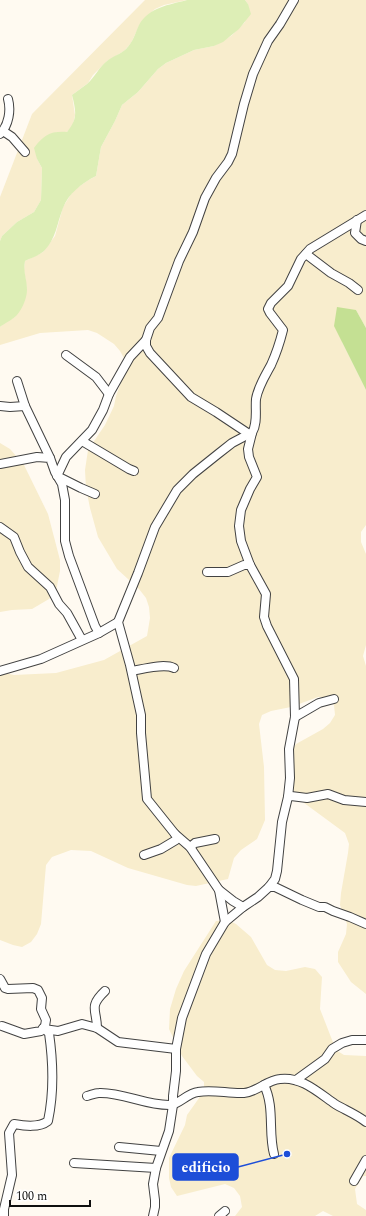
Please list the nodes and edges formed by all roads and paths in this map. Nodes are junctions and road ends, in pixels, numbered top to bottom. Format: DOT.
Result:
graph roads {
  1 [pos="294,0"];
  2 [pos="8,99"];
  3 [pos="2,132"];
  4 [pos="25,152"];
  5 [pos="366,215"];
  6 [pos="357,220"];
  7 [pos="366,241"];
  8 [pos="306,254"];
  9 [pos="358,290"];
  10 [pos="146,340"];
  11 [pos="66,356"];
  12 [pos="17,381"];
  13 [pos="109,394"];
  14 [pos="0,406"];
  15 [pos="25,406"];
  16 [pos="250,434"];
  17 [pos="82,441"];
  18 [pos="50,458"];
  19 [pos="0,464"];
  20 [pos="134,471"];
  21 [pos="57,476"];
  22 [pos="96,494"];
  23 [pos="0,527"];
  24 [pos="250,565"];
  25 [pos="207,572"];
  26 [pos="118,622"];
  27 [pos="99,633"];
  28 [pos="82,640"];
  29 [pos="174,668"];
  30 [pos="0,671"];
  31 [pos="132,671"];
  32 [pos="334,699"];
  33 [pos="295,717"];
  34 [pos="288,797"];
  35 [pos="366,802"];
  36 [pos="175,834"];
  37 [pos="215,839"];
  38 [pos="190,847"];
  39 [pos="144,855"];
  40 [pos="269,887"];
  41 [pos="220,890"];
  42 [pos="243,907"];
  43 [pos="225,922"];
  44 [pos="366,924"];
  45 [pos="0,979"];
  46 [pos="105,991"];
  47 [pos="2,1026"];
  48 [pos="44,1028"];
  49 [pos="97,1028"];
  50 [pos="366,1040"];
  51 [pos="176,1049"];
  52 [pos="296,1080"];
  53 [pos="264,1085"];
  54 [pos="87,1096"];
  55 [pos="173,1105"];
  56 [pos="366,1122"];
  57 [pos="119,1147"];
  58 [pos="161,1151"];
  59 [pos="274,1154"];
  60 [pos="366,1160"];
  61 [pos="74,1163"];
  62 [pos="156,1168"];
  63 [pos="354,1181"];
  64 [pos="4,1216"];
  65 [pos="153,1216"];
  1 -- 10 [label="street"];
  2 -- 3 [label="street"];
  3 -- 4 [label="street"];
  5 -- 6 [label="street"];
  6 -- 7 [label="street"];
  6 -- 8 [label="street"];
  8 -- 9 [label="street"];
  8 -- 16 [label="street"];
  10 -- 13 [label="street"];
  10 -- 16 [label="street"];
  11 -- 13 [label="street"];
  12 -- 15 [label="street"];
  13 -- 17 [label="street"];
  14 -- 15 [label="street"];
  15 -- 18 [label="street"];
  16 -- 24 [label="street"];
  16 -- 26 [label="street"];
  17 -- 20 [label="street"];
  17 -- 21 [label="street"];
  18 -- 19 [label="street"];
  18 -- 21 [label="street"];
  21 -- 22 [label="street"];
  21 -- 27 [label="street"];
  23 -- 28 [label="street"];
  24 -- 25 [label="street"];
  24 -- 33 [label="street"];
  26 -- 27 [label="street"];
  26 -- 31 [label="street"];
  27 -- 28 [label="street"];
  28 -- 30 [label="street"];
  29 -- 31 [label="street"];
  31 -- 36 [label="street"];
  32 -- 33 [label="street"];
  33 -- 34 [label="street"];
  34 -- 35 [label="street"];
  34 -- 40 [label="street"];
  36 -- 38 [label="street"];
  36 -- 39 [label="street"];
  37 -- 38 [label="street"];
  38 -- 41 [label="street"];
  40 -- 42 [label="street"];
  40 -- 44 [label="street"];
  41 -- 42 [label="street"];
  41 -- 43 [label="street"];
  42 -- 43 [label="street"];
  43 -- 51 [label="street"];
  45 -- 48 [label="street"];
  46 -- 49 [label="street"];
  47 -- 48 [label="street"];
  48 -- 49 [label="street"];
  48 -- 64 [label="street"];
  49 -- 51 [label="street"];
  50 -- 52 [label="street"];
  51 -- 55 [label="street"];
  52 -- 53 [label="street"];
  52 -- 56 [label="street"];
  53 -- 55 [label="street"];
  53 -- 59 [label="street"];
  54 -- 55 [label="street"];
  55 -- 58 [label="street"];
  57 -- 58 [label="street"];
  58 -- 62 [label="street"];
  60 -- 63 [label="street"];
  61 -- 62 [label="street"];
  62 -- 65 [label="street"];
}
